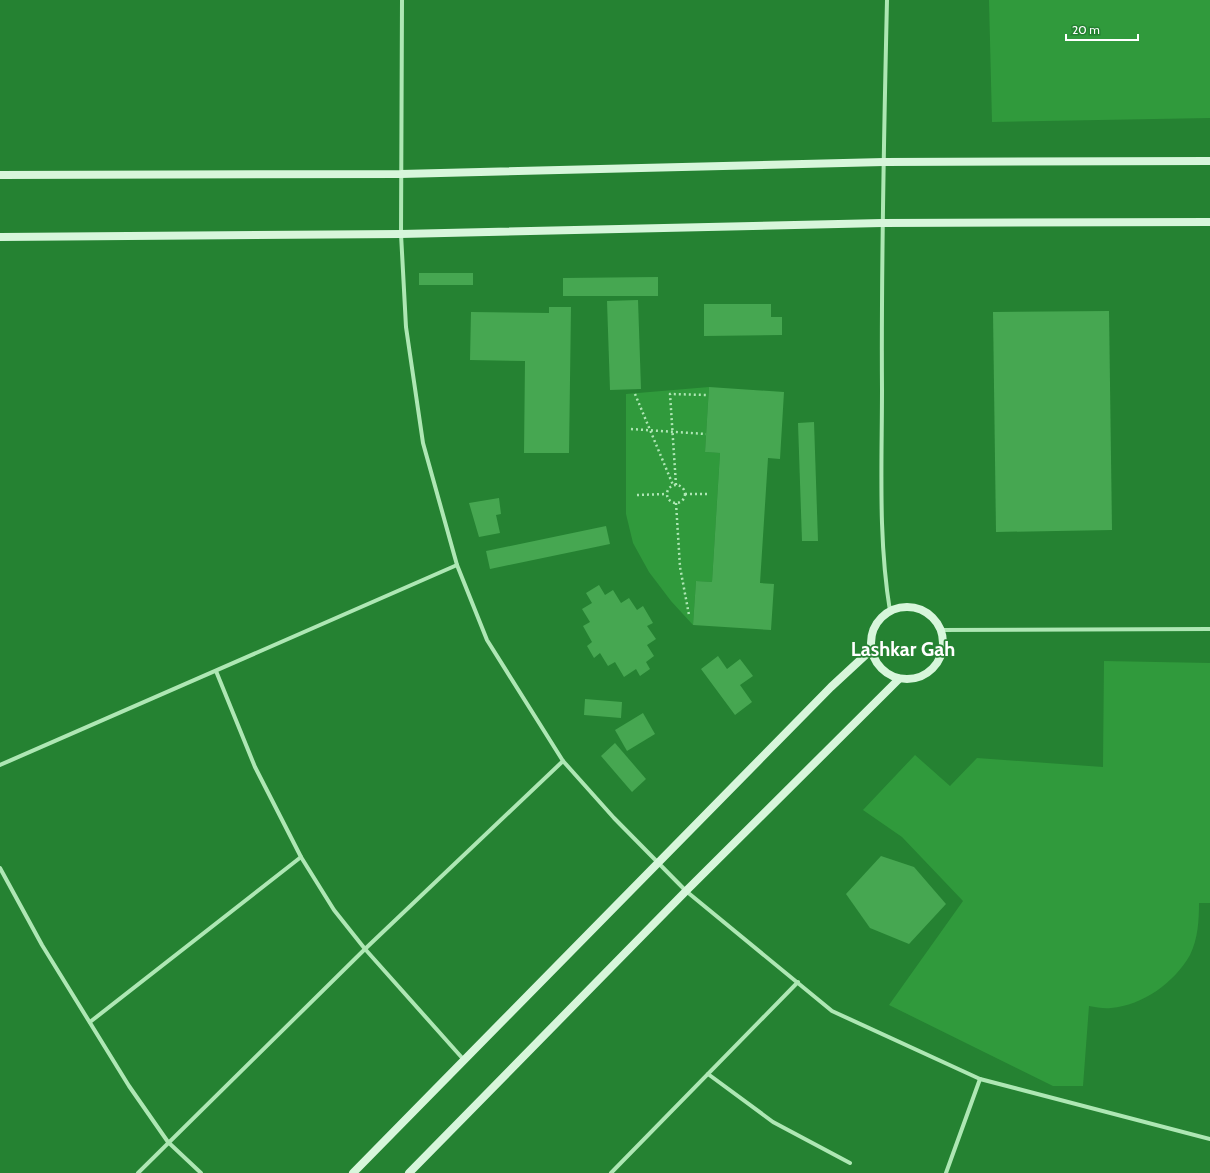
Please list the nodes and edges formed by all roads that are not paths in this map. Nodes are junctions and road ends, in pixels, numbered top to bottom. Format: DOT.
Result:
graph roads {
  1 [pos="402,0"];
  2 [pos="887,0"];
  3 [pos="1210,161"];
  4 [pos="884,162"];
  5 [pos="401,174"];
  6 [pos="0,175"];
  7 [pos="1210,222"];
  8 [pos="882,223"];
  9 [pos="401,234"];
  10 [pos="0,237"];
  11 [pos="457,565"];
  12 [pos="890,611"];
  13 [pos="1210,629"];
  14 [pos="940,630"];
  15 [pos="871,650"];
  16 [pos="216,671"];
  17 [pos="899,679"];
  18 [pos="563,761"];
  19 [pos="0,765"];
  20 [pos="301,857"];
  21 [pos="660,863"];
  22 [pos="0,868"];
  23 [pos="686,891"];
  24 [pos="365,949"];
  25 [pos="798,982"];
  26 [pos="90,1022"];
  27 [pos="465,1061"];
  28 [pos="708,1074"];
  29 [pos="980,1079"];
  30 [pos="1210,1139"];
  31 [pos="168,1142"];
  32 [pos="850,1163"];
  33 [pos="138,1173"];
  34 [pos="200,1173"];
  35 [pos="354,1173"];
  36 [pos="409,1173"];
  37 [pos="612,1173"];
  38 [pos="946,1173"];
  1 -- 5 [label="street"];
  2 -- 4 [label="street"];
  3 -- 4 [label="street"];
  4 -- 5 [label="street"];
  4 -- 8 [label="street"];
  5 -- 6 [label="street"];
  5 -- 9 [label="street"];
  7 -- 8 [label="street"];
  8 -- 9 [label="street"];
  8 -- 12 [label="street"];
  9 -- 10 [label="street"];
  9 -- 11 [label="street"];
  11 -- 16 [label="street"];
  11 -- 18 [label="street"];
  12 -- 14 [label="street"];
  12 -- 15 [label="street"];
  13 -- 14 [label="street"];
  14 -- 17 [label="street"];
  15 -- 17 [label="street"];
  15 -- 21 [label="street"];
  16 -- 19 [label="street"];
  16 -- 20 [label="street"];
  17 -- 23 [label="street"];
  18 -- 21 [label="street"];
  18 -- 24 [label="street"];
  20 -- 24 [label="street"];
  20 -- 26 [label="street"];
  21 -- 23 [label="street"];
  21 -- 27 [label="street"];
  22 -- 26 [label="street"];
  23 -- 25 [label="street"];
  23 -- 36 [label="street"];
  24 -- 27 [label="street"];
  24 -- 31 [label="street"];
  25 -- 28 [label="street"];
  25 -- 29 [label="street"];
  26 -- 31 [label="street"];
  27 -- 35 [label="street"];
  28 -- 32 [label="street"];
  28 -- 37 [label="street"];
  29 -- 30 [label="street"];
  29 -- 38 [label="street"];
  31 -- 33 [label="street"];
  31 -- 34 [label="street"];
}
